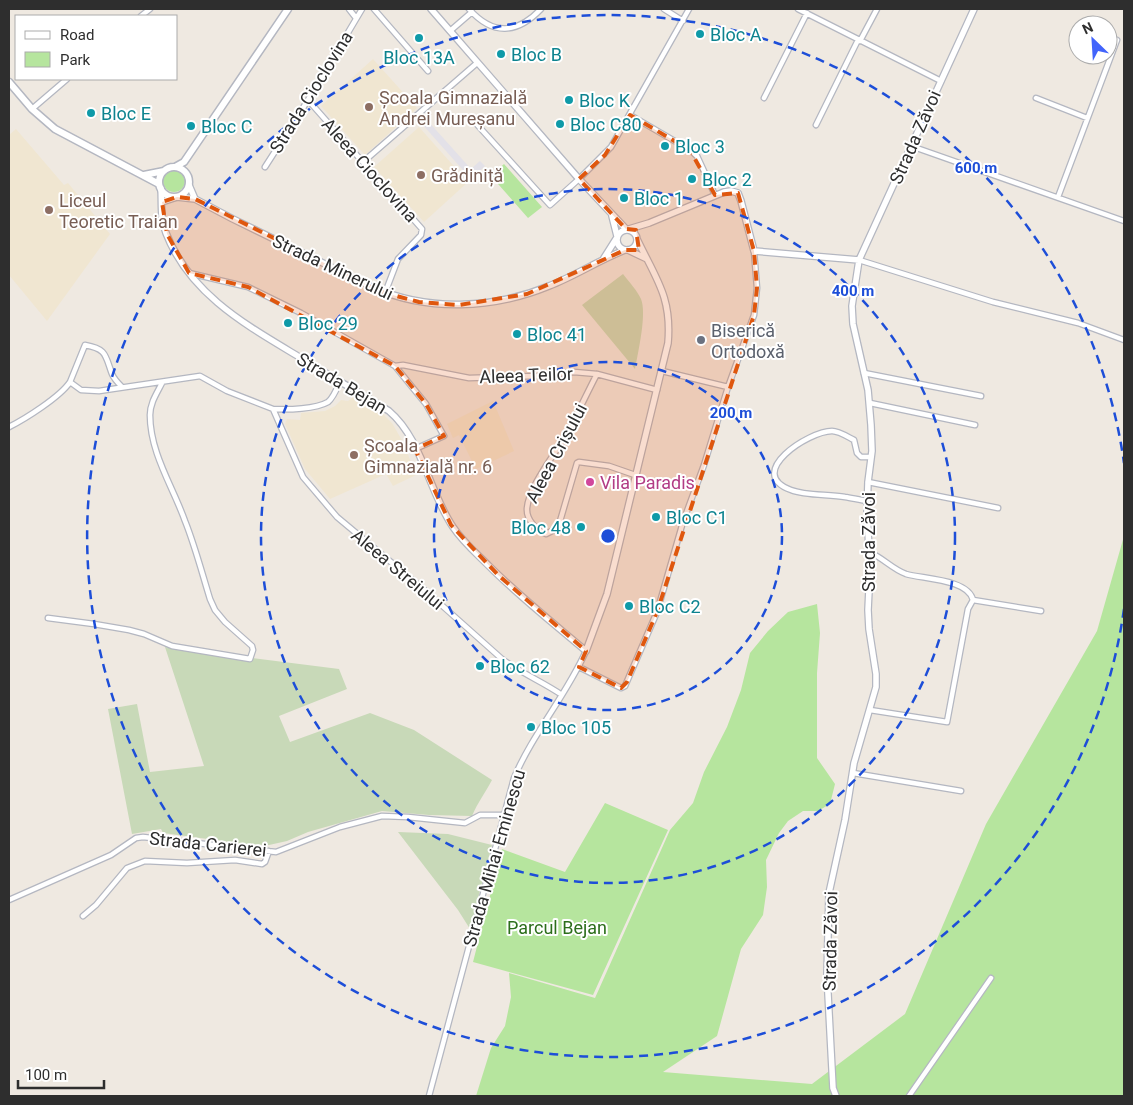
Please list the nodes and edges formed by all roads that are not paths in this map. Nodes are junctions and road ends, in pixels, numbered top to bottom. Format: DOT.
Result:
graph roads {
  1 [pos="288,9"];
  2 [pos="349,9"];
  3 [pos="362,9"];
  4 [pos="374,9"];
  5 [pos="431,9"];
  6 [pos="541,9"];
  7 [pos="664,9"];
  8 [pos="689,9"];
  9 [pos="798,9"];
  10 [pos="878,9"];
  11 [pos="974,9"];
  12 [pos="471,10"];
  13 [pos="807,13"];
  14 [pos="356,18"];
  15 [pos="682,20"];
  16 [pos="450,31"];
  17 [pos="859,40"];
  18 [pos="477,63"];
  19 [pos="1107,65"];
  20 [pos="428,71"];
  21 [pos="66,80"];
  22 [pos="941,81"];
  23 [pos="9,82"];
  24 [pos="764,98"];
  25 [pos="1036,98"];
  26 [pos="308,100"];
  27 [pos="32,109"];
  28 [pos="630,115"];
  29 [pos="1087,118"];
  30 [pos="472,119"];
  31 [pos="816,125"];
  32 [pos="912,146"];
  33 [pos="184,162"];
  34 [pos="363,162"];
  35 [pos="265,166"];
  36 [pos="175,167"];
  37 [pos="164,171"];
  38 [pos="187,174"];
  39 [pos="144,175"];
  40 [pos="580,179"];
  41 [pos="189,185"];
  42 [pos="160,186"];
  43 [pos="715,195"];
  44 [pos="177,197"];
  45 [pos="1058,197"];
  46 [pos="195,199"];
  47 [pos="162,202"];
  48 [pos="612,216"];
  49 [pos="1124,221"];
  50 [pos="650,223"];
  51 [pos="628,229"];
  52 [pos="617,237"];
  53 [pos="637,238"];
  54 [pos="626,250"];
  55 [pos="754,251"];
  56 [pos="604,258"];
  57 [pos="647,259"];
  58 [pos="859,260"];
  59 [pos="189,272"];
  60 [pos="385,293"];
  61 [pos="1124,340"];
  62 [pos="395,366"];
  63 [pos="662,372"];
  64 [pos="864,372"];
  65 [pos="597,374"];
  66 [pos="340,381"];
  67 [pos="70,382"];
  68 [pos="162,382"];
  69 [pos="122,387"];
  70 [pos="728,387"];
  71 [pos="657,390"];
  72 [pos="981,396"];
  73 [pos="870,403"];
  74 [pos="273,409"];
  75 [pos="976,425"];
  76 [pos="9,426"];
  77 [pos="415,449"];
  78 [pos="871,457"];
  79 [pos="635,475"];
  80 [pos="868,482"];
  81 [pos="868,501"];
  82 [pos="998,508"];
  83 [pos="869,552"];
  84 [pos="972,600"];
  85 [pos="1041,611"];
  86 [pos="48,618"];
  87 [pos="586,651"];
  88 [pos="579,667"];
  89 [pos="562,694"];
  90 [pos="870,710"];
  91 [pos="853,773"];
  92 [pos="961,791"];
  93 [pos="504,815"];
  94 [pos="269,851"];
  95 [pos="9,900"];
  96 [pos="83,916"];
  97 [pos="991,978"];
  98 [pos="429,1096"];
  99 [pos="836,1096"];
  100 [pos="909,1096"];
  1 -- 33 [label="main road"];
  2 -- 14 [label="street, Strada Cioclovina"];
  3 -- 14 [label="street, Strada Cioclovina"];
  4 -- 20 [label="street"];
  5 -- 16 [label="street"];
  6 -- 12 [label="street"];
  7 -- 15 [label="street"];
  8 -- 15 [label="street"];
  9 -- 13 [label="street"];
  10 -- 17 [label="street"];
  11 -- 22 [label="street, Strada Zăvoi"];
  12 -- 16 [label="street"];
  13 -- 17 [label="street"];
  13 -- 24 [label="street"];
  14 -- 26 [label="street, Strada Cioclovina"];
  15 -- 28 [label="street"];
  16 -- 18 [label="street"];
  17 -- 22 [label="street"];
  17 -- 31 [label="street"];
  18 -- 34 [label="street"];
  18 -- 40 [label="street"];
  19 -- 29 [label="street"];
  21 -- 27 [label="street"];
  22 -- 32 [label="street, Strada Zăvoi"];
  23 -- 27 [label="main road"];
  25 -- 29 [label="street"];
  26 -- 34 [label="street, Aleea Cioclovina"];
  26 -- 35 [label="street, Strada Cioclovina"];
  27 -- 39 [label="main road"];
  28 -- 40 [label="street"];
  28 -- 43 [label="street"];
  29 -- 45 [label="street"];
  30 -- 40 [label="street"];
  32 -- 45 [label="street"];
  32 -- 58 [label="street, Strada Zăvoi"];
  33 -- 36 [label="main road"];
  33 -- 38 [label="main road"];
  34 -- 60 [label="street, Aleea Cioclovina"];
  36 -- 37 [label="main road"];
  36 -- 38 [label="main road"];
  37 -- 39 [label="main road"];
  37 -- 42 [label="main road"];
  38 -- 41 [label="main road"];
  39 -- 42 [label="main road"];
  40 -- 48 [label="street"];
  41 -- 44 [label="main road"];
  41 -- 46 [label="street"];
  42 -- 44 [label="main road"];
  42 -- 47 [label="street, Strada Bejan"];
  43 -- 50 [label="street"];
  43 -- 55 [label="street"];
  44 -- 46 [label="street"];
  44 -- 47 [label="street"];
  45 -- 49 [label="street"];
  46 -- 60 [label="street, Strada Minerului"];
  47 -- 59 [label="street, Strada Bejan"];
  48 -- 51 [label="street"];
  48 -- 52 [label="street"];
  50 -- 51 [label="street"];
  50 -- 53 [label="street, Strada Minerului"];
  51 -- 52 [label="street"];
  51 -- 53 [label="street"];
  52 -- 54 [label="street"];
  52 -- 56 [label="street"];
  53 -- 54 [label="street, Strada Minerului"];
  53 -- 57 [label="street, Strada Mihai Eminescu"];
  54 -- 56 [label="street, Strada Minerului"];
  54 -- 57 [label="street"];
  55 -- 58 [label="street"];
  55 -- 70 [label="street"];
  56 -- 60 [label="street, Strada Minerului"];
  57 -- 63 [label="street, Strada Mihai Eminescu"];
  58 -- 61 [label="street"];
  58 -- 64 [label="street, Strada Zăvoi"];
  59 -- 62 [label="street, Aleea Teilor"];
  59 -- 66 [label="street, Strada Bejan"];
  62 -- 65 [label="street, Aleea Teilor"];
  62 -- 77 [label="street, Aleea Teilor"];
  63 -- 70 [label="street"];
  63 -- 71 [label="street, Strada Mihai Eminescu"];
  64 -- 72 [label="street"];
  64 -- 73 [label="street, Strada Zăvoi"];
  65 -- 71 [label="street, Aleea Teilor"];
  65 -- 79 [label="street, Aleea Crișului"];
  66 -- 74 [label="street"];
  66 -- 77 [label="street, Strada Bejan"];
  67 -- 69 [label="street"];
  67 -- 69 [label="street"];
  67 -- 76 [label="street"];
  68 -- 69 [label="street"];
  68 -- 74 [label="street"];
  68 -- 86 [label="street"];
  70 -- 88 [label="street"];
  71 -- 79 [label="street, Strada Mihai Eminescu"];
  73 -- 75 [label="street"];
  73 -- 78 [label="street, Strada Zăvoi"];
  74 -- 89 [label="street, Aleea Streiului"];
  77 -- 87 [label="street, Strada Bejan"];
  78 -- 80 [label="street, Strada Zăvoi"];
  78 -- 81 [label="street"];
  79 -- 87 [label="street, Strada Mihai Eminescu"];
  80 -- 81 [label="street, Strada Zăvoi"];
  80 -- 82 [label="street"];
  81 -- 83 [label="street, Strada Zăvoi"];
  83 -- 84 [label="street"];
  83 -- 90 [label="street, Strada Zăvoi"];
  84 -- 85 [label="street"];
  84 -- 90 [label="street"];
  87 -- 88 [label="street, Strada Mihai Eminescu"];
  88 -- 89 [label="street, Strada Mihai Eminescu"];
  89 -- 93 [label="street, Strada Mihai Eminescu"];
  90 -- 91 [label="street, Strada Zăvoi"];
  91 -- 92 [label="street"];
  91 -- 99 [label="street, Strada Zăvoi"];
  93 -- 94 [label="street, Strada Carierei"];
  93 -- 98 [label="street, Strada Mihai Eminescu"];
  94 -- 95 [label="street, Strada Carierei"];
  94 -- 96 [label="street"];
  97 -- 100 [label="street"];
}
